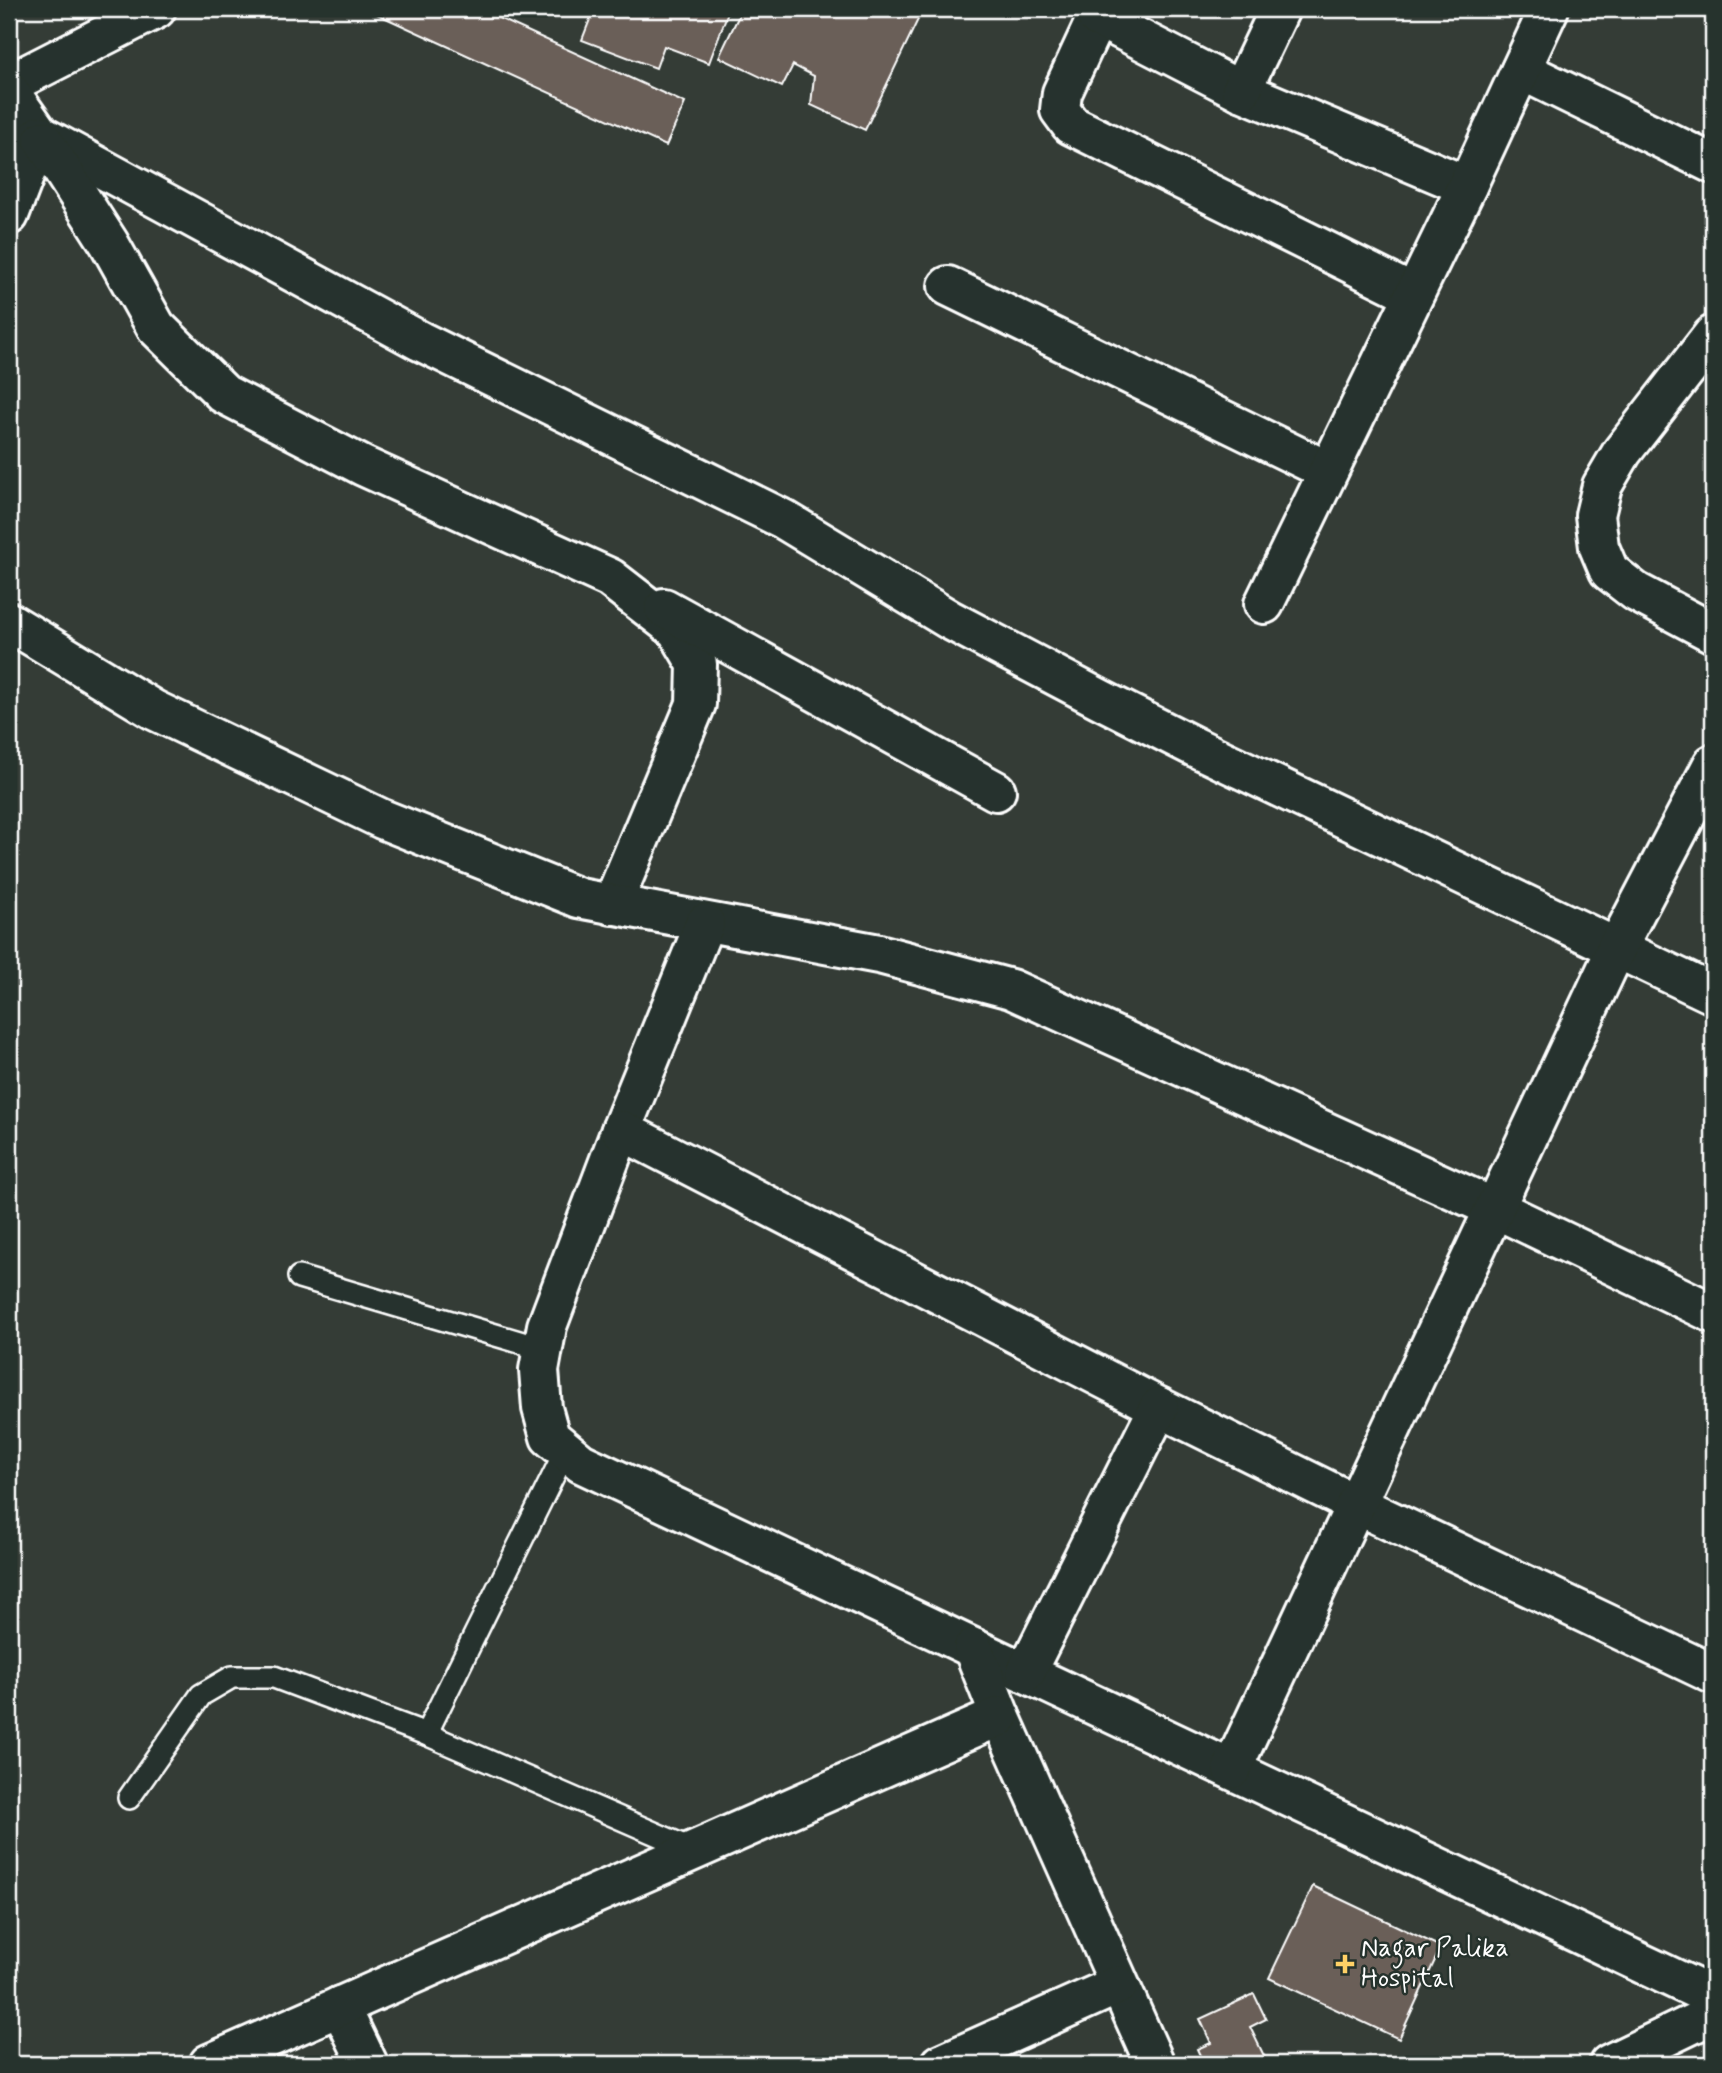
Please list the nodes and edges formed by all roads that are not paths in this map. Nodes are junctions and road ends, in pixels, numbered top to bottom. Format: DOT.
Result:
graph roads {
  1 [pos="156,9"];
  2 [pos="1280,9"];
  3 [pos="1549,9"];
  4 [pos="1099,13"];
  5 [pos="1521,70"];
  6 [pos="9,85"];
  7 [pos="9,91"];
  8 [pos="1241,91"];
  9 [pos="40,135"];
  10 [pos="1713,164"];
  11 [pos="1467,186"];
  12 [pos="9,215"];
  13 [pos="948,286"];
  14 [pos="1413,294"];
  15 [pos="1713,335"];
  16 [pos="1328,471"];
  17 [pos="610,578"];
  18 [pos="1264,604"];
  19 [pos="14,627"];
  20 [pos="1713,633"];
  21 [pos="1713,764"];
  22 [pos="996,791"];
  23 [pos="612,905"];
  24 [pos="705,923"];
  25 [pos="1616,949"];
  26 [pos="1713,994"];
  27 [pos="621,1130"];
  28 [pos="1494,1208"];
  29 [pos="299,1277"];
  30 [pos="1713,1313"];
  31 [pos="543,1349"];
  32 [pos="1159,1407"];
  33 [pos="566,1450"];
  34 [pos="1357,1505"];
  35 [pos="973,1648"];
  36 [pos="1026,1672"];
  37 [pos="1713,1674"];
  38 [pos="1000,1716"];
  39 [pos="426,1734"];
  40 [pos="1232,1769"];
  41 [pos="129,1798"];
  42 [pos="692,1850"];
  43 [pos="1118,1984"];
  44 [pos="1713,1997"];
  45 [pos="340,2006"];
  46 [pos="1713,2014"];
  47 [pos="209,2064"];
  48 [pos="368,2064"];
  49 [pos="941,2064"];
  50 [pos="1155,2064"];
  51 [pos="1609,2064"];
  1 -- 6 [label="street"];
  2 -- 8 [label="street"];
  3 -- 5 [label="street"];
  4 -- 8 [label="street"];
  4 -- 14 [label="street"];
  5 -- 10 [label="street"];
  5 -- 11 [label="street"];
  7 -- 9 [label="street"];
  8 -- 11 [label="street"];
  9 -- 12 [label="street"];
  9 -- 17 [label="street"];
  9 -- 25 [label="street"];
  11 -- 14 [label="street"];
  13 -- 16 [label="street"];
  14 -- 16 [label="street"];
  15 -- 20 [label="street"];
  16 -- 18 [label="street"];
  17 -- 22 [label="street"];
  17 -- 23 [label="street"];
  19 -- 23 [label="street"];
  21 -- 25 [label="street"];
  23 -- 24 [label="street"];
  24 -- 27 [label="street"];
  24 -- 28 [label="street"];
  25 -- 26 [label="street"];
  25 -- 28 [label="street"];
  27 -- 31 [label="street"];
  27 -- 32 [label="street"];
  28 -- 30 [label="street"];
  28 -- 34 [label="street"];
  29 -- 31 [label="lane"];
  31 -- 33 [label="street"];
  32 -- 34 [label="street"];
  32 -- 36 [label="street"];
  33 -- 35 [label="street"];
  33 -- 39 [label="lane"];
  34 -- 37 [label="street"];
  34 -- 40 [label="street"];
  35 -- 36 [label="street"];
  35 -- 38 [label="street"];
  36 -- 40 [label="street"];
  38 -- 42 [label="street"];
  38 -- 43 [label="street"];
  39 -- 41 [label="lane"];
  39 -- 42 [label="lane"];
  40 -- 44 [label="street"];
  42 -- 45 [label="street"];
  43 -- 49 [label="street"];
  43 -- 50 [label="street"];
  45 -- 47 [label="street"];
  45 -- 48 [label="street"];
  46 -- 51 [label="street"];
}
